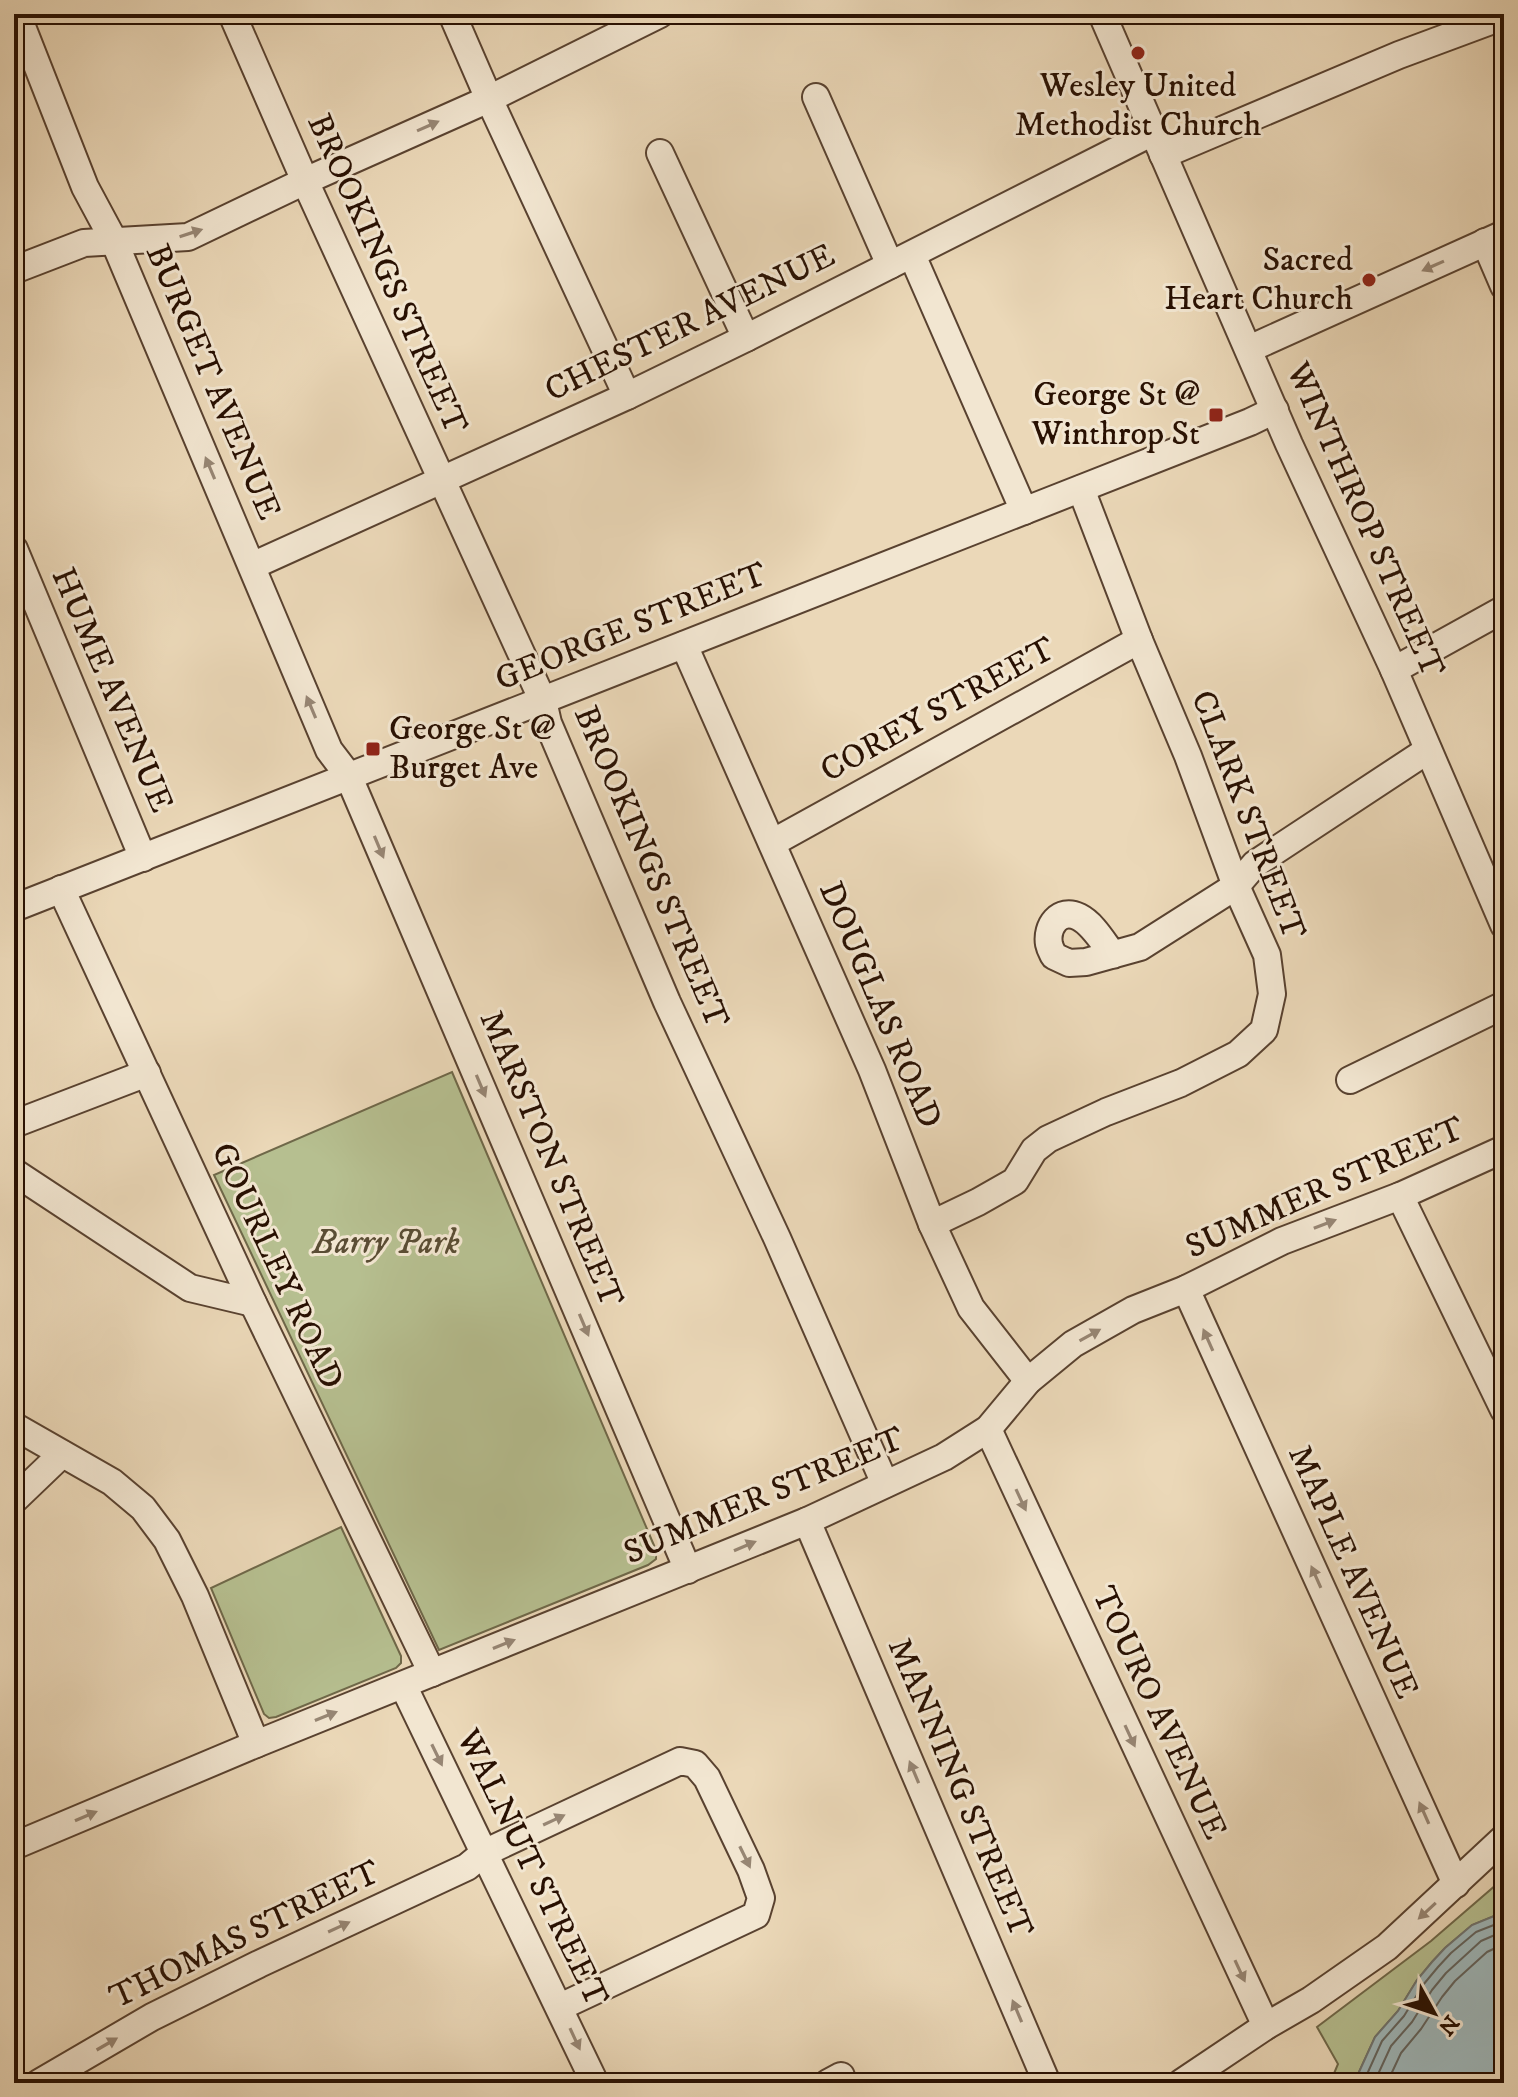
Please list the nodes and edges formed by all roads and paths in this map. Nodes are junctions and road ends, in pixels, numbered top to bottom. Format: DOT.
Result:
graph roads {
  1 [pos="17,14"];
  2 [pos="232,14"];
  3 [pos="452,14"];
  4 [pos="660,14"];
  5 [pos="1102,14"];
  6 [pos="1504,16"];
  7 [pos="816,97"];
  8 [pos="489,99"];
  9 [pos="1158,144"];
  10 [pos="660,153"];
  11 [pos="305,181"];
  12 [pos="1494,238"];
  13 [pos="114,241"];
  14 [pos="901,260"];
  15 [pos="14,270"];
  16 [pos="1504,286"];
  17 [pos="746,338"];
  18 [pos="1249,349"];
  19 [pos="627,396"];
  20 [pos="1275,410"];
  21 [pos="441,481"];
  22 [pos="1081,489"];
  23 [pos="1024,511"];
  24 [pos="14,549"];
  25 [pos="252,566"];
  26 [pos="1504,609"];
  27 [pos="1139,640"];
  28 [pos="684,645"];
  29 [pos="1394,670"];
  30 [pos="543,701"];
  31 [pos="1428,750"];
  32 [pos="348,775"];
  33 [pos="772,843"];
  34 [pos="143,858"];
  35 [pos="1494,872"];
  36 [pos="1236,886"];
  37 [pos="61,889"];
  38 [pos="14,908"];
  39 [pos="1504,925"];
  40 [pos="1113,955"];
  41 [pos="1504,1005"];
  42 [pos="147,1073"];
  43 [pos="1350,1080"];
  44 [pos="14,1124"];
  45 [pos="1504,1149"];
  46 [pos="14,1172"];
  47 [pos="1400,1196"];
  48 [pos="932,1224"];
  49 [pos="1186,1289"];
  50 [pos="253,1303"];
  51 [pos="1028,1381"];
  52 [pos="1504,1410"];
  53 [pos="14,1426"];
  54 [pos="988,1429"];
  55 [pos="62,1454"];
  56 [pos="885,1484"];
  57 [pos="14,1500"];
  58 [pos="807,1521"];
  59 [pos="688,1570"];
  60 [pos="432,1673"];
  61 [pos="403,1685"];
  62 [pos="256,1744"];
  63 [pos="1504,1838"];
  64 [pos="14,1846"];
  65 [pos="484,1853"];
  66 [pos="1456,1884"];
  67 [pos="560,2007"];
  68 [pos="1266,2026"];
  69 [pos="39,2083"];
  70 [pos="595,2083"];
  71 [pos="1047,2083"];
  72 [pos="1181,2083"];
  1 -- 13 [label="street, BURGET AVENUE"];
  2 -- 11 [label="street, BROOKINGS STREET"];
  3 -- 8 [label="street"];
  4 -- 8 [label="street"];
  5 -- 9 [label="street, WINTHROP STREET"];
  6 -- 9 [label="street, CHESTER AVENUE"];
  7 -- 14 [label="street"];
  11 -- 8 [label="street, one-way"];
  8 -- 19 [label="street"];
  9 -- 14 [label="street, CHESTER AVENUE"];
  9 -- 18 [label="street, WINTHROP STREET"];
  10 -- 17 [label="street"];
  13 -- 11 [label="street, one-way"];
  11 -- 21 [label="street, BROOKINGS STREET"];
  12 -- 16 [label="street"];
  12 -- 18 [label="street, one-way"];
  13 -- 15 [label="street"];
  25 -- 13 [label="street, BURGET AVENUE, one-way"];
  14 -- 17 [label="street, CHESTER AVENUE"];
  14 -- 23 [label="street"];
  17 -- 19 [label="street, CHESTER AVENUE"];
  18 -- 20 [label="street, WINTHROP STREET"];
  19 -- 21 [label="street, CHESTER AVENUE"];
  20 -- 22 [label="street, GEORGE STREET"];
  20 -- 29 [label="street, WINTHROP STREET"];
  21 -- 25 [label="street, CHESTER AVENUE"];
  21 -- 30 [label="street, BROOKINGS STREET"];
  22 -- 23 [label="street, GEORGE STREET"];
  22 -- 27 [label="street, CLARK STREET"];
  23 -- 28 [label="street, GEORGE STREET"];
  24 -- 34 [label="street, HUME AVENUE"];
  32 -- 25 [label="street, BURGET AVENUE, one-way"];
  26 -- 29 [label="street"];
  27 -- 33 [label="street, COREY STREET"];
  27 -- 36 [label="street, CLARK STREET"];
  28 -- 30 [label="street, GEORGE STREET"];
  28 -- 33 [label="street, DOUGLAS ROAD"];
  29 -- 31 [label="street, WINTHROP STREET"];
  30 -- 32 [label="street, GEORGE STREET"];
  30 -- 56 [label="street, BROOKINGS STREET"];
  31 -- 35 [label="street, WINTHROP STREET"];
  31 -- 36 [label="street"];
  32 -- 34 [label="street, GEORGE STREET"];
  32 -- 59 [label="street, MARSTON STREET, one-way"];
  33 -- 48 [label="street, DOUGLAS ROAD"];
  34 -- 37 [label="street, GEORGE STREET"];
  35 -- 39 [label="street, WINTHROP STREET"];
  36 -- 40 [label="street"];
  36 -- 48 [label="street, CLARK STREET"];
  37 -- 38 [label="street, GEORGE STREET"];
  37 -- 42 [label="street, GOURLEY ROAD"];
  41 -- 43 [label="street"];
  42 -- 44 [label="street"];
  42 -- 50 [label="street, GOURLEY ROAD"];
  45 -- 47 [label="street, SUMMER STREET"];
  46 -- 50 [label="street"];
  49 -- 47 [label="street, SUMMER STREET, one-way"];
  47 -- 52 [label="street"];
  48 -- 51 [label="street, DOUGLAS ROAD"];
  51 -- 49 [label="street, SUMMER STREET, one-way"];
  66 -- 49 [label="street, MAPLE AVENUE, one-way"];
  50 -- 60 [label="street, GOURLEY ROAD"];
  51 -- 54 [label="street, SUMMER STREET"];
  53 -- 55 [label="street"];
  54 -- 56 [label="street, SUMMER STREET"];
  54 -- 68 [label="street, TOURO AVENUE, one-way"];
  55 -- 57 [label="street"];
  55 -- 62 [label="street"];
  56 -- 58 [label="street, SUMMER STREET"];
  59 -- 58 [label="street, SUMMER STREET, one-way"];
  71 -- 58 [label="street, MANNING STREET, one-way"];
  60 -- 59 [label="street, SUMMER STREET, one-way"];
  60 -- 61 [label="street, SUMMER STREET"];
  62 -- 61 [label="street, SUMMER STREET, one-way"];
  61 -- 65 [label="street, WALNUT STREET, one-way"];
  64 -- 62 [label="street, SUMMER STREET, one-way"];
  63 -- 66 [label="street"];
  65 -- 67 [label="street, WALNUT STREET"];
  65 -- 67 [label="street, THOMAS STREET, one-way"];
  69 -- 65 [label="street, THOMAS STREET, one-way"];
  66 -- 68 [label="street, one-way"];
  67 -- 70 [label="street, WALNUT STREET, one-way"];
  68 -- 72 [label="street"];
}
